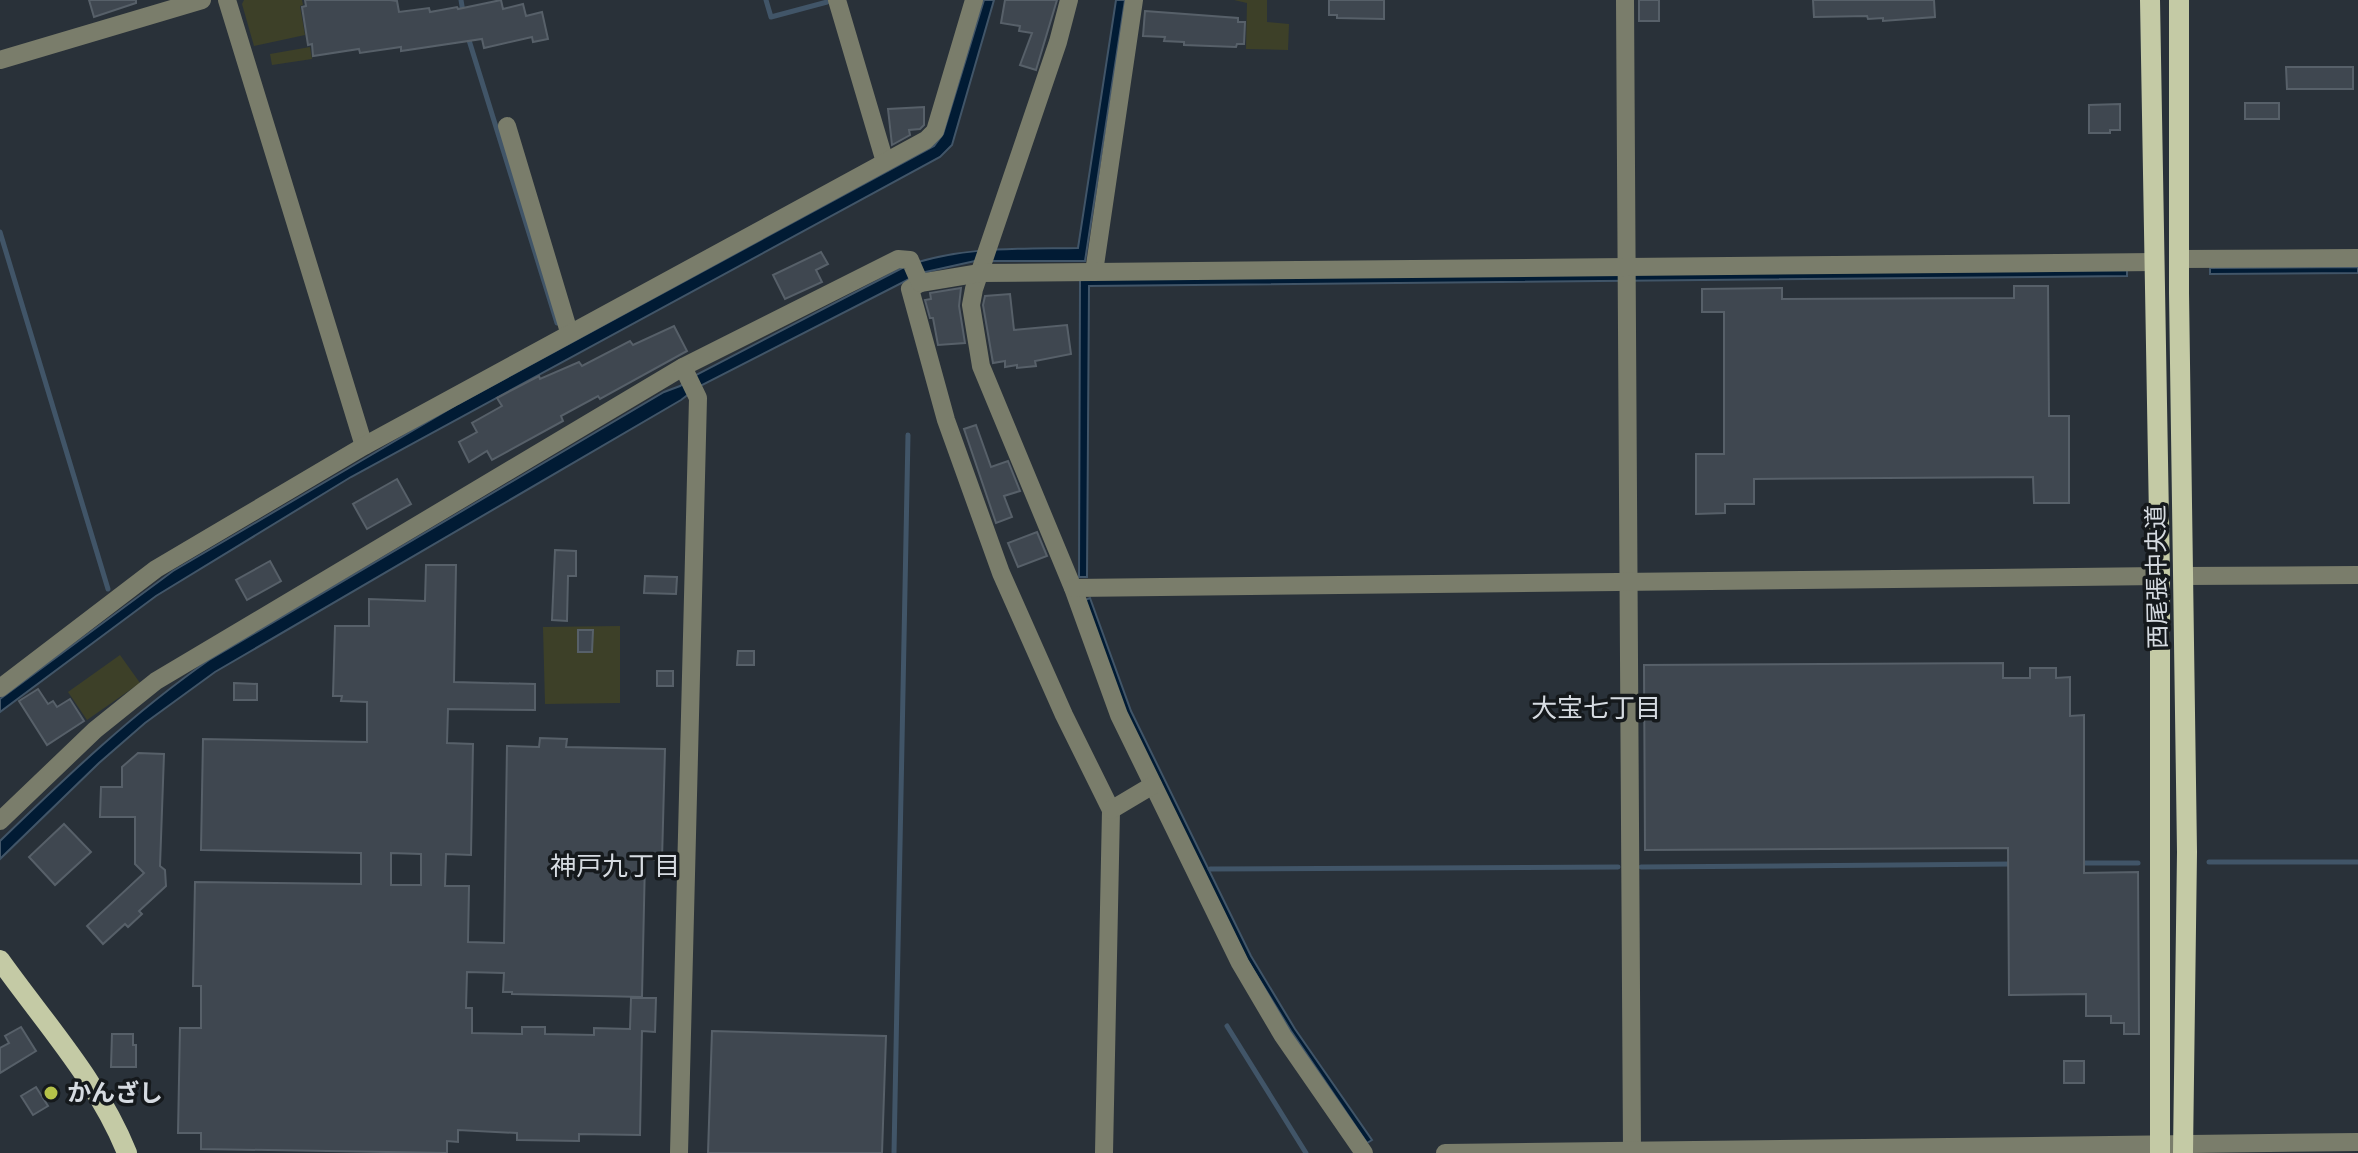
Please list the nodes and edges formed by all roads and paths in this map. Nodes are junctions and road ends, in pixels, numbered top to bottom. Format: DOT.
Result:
graph roads {
  1 [pos="202,0"];
  2 [pos="227,0"];
  3 [pos="837,0"];
  4 [pos="974,0"];
  5 [pos="1069,0"];
  6 [pos="1134,0"];
  7 [pos="1625,0"];
  8 [pos="2150,0"];
  9 [pos="2179,0"];
  10 [pos="0,60"];
  11 [pos="507,126"];
  12 [pos="885,162"];
  13 [pos="2358,258"];
  14 [pos="2179,259"];
  15 [pos="2155,262"];
  16 [pos="1626,266"];
  17 [pos="981,270"];
  18 [pos="1094,272"];
  19 [pos="919,281"];
  20 [pos="569,332"];
  21 [pos="685,371"];
  22 [pos="364,446"];
  23 [pos="2358,575"];
  24 [pos="2160,576"];
  25 [pos="2183,576"];
  26 [pos="1628,584"];
  27 [pos="1073,588"];
  28 [pos="0,688"];
  29 [pos="1153,785"];
  30 [pos="1111,810"];
  31 [pos="0,821"];
  32 [pos="0,960"];
  33 [pos="2358,1142"];
  34 [pos="2183,1148"];
  35 [pos="2160,1149"];
  36 [pos="1632,1152"];
  37 [pos="127,1153"];
  38 [pos="679,1153"];
  39 [pos="1104,1153"];
  40 [pos="1364,1153"];
  41 [pos="1445,1153"];
  1 -- 10 [label="street"];
  2 -- 22 [label="street"];
  3 -- 12 [label="street"];
  4 -- 12 [label="street"];
  5 -- 17 [label="street"];
  6 -- 18 [label="street"];
  7 -- 16 [label="street"];
  8 -- 15 [label="main road, 西尾張中央道"];
  9 -- 14 [label="main road, 西尾張中央道"];
  11 -- 20 [label="street"];
  12 -- 20 [label="street"];
  13 -- 14 [label="street"];
  14 -- 25 [label="main road, 西尾張中央道"];
  15 -- 16 [label="street"];
  15 -- 24 [label="main road, 西尾張中央道"];
  16 -- 18 [label="street"];
  16 -- 26 [label="street"];
  17 -- 18 [label="street"];
  17 -- 19 [label="street"];
  17 -- 27 [label="street"];
  19 -- 21 [label="street"];
  19 -- 30 [label="street"];
  20 -- 22 [label="street"];
  21 -- 31 [label="street"];
  21 -- 38 [label="street"];
  22 -- 28 [label="street"];
  23 -- 25 [label="street"];
  24 -- 26 [label="street"];
  24 -- 35 [label="main road, 西尾張中央道"];
  25 -- 34 [label="main road, 西尾張中央道"];
  26 -- 27 [label="street"];
  26 -- 36 [label="street"];
  27 -- 29 [label="street"];
  29 -- 30 [label="street"];
  29 -- 40 [label="street"];
  30 -- 39 [label="street"];
  32 -- 37 [label="main road"];
  33 -- 34 [label="street"];
  34 -- 35 [label="street"];
  35 -- 36 [label="street"];
  36 -- 41 [label="street"];
}
